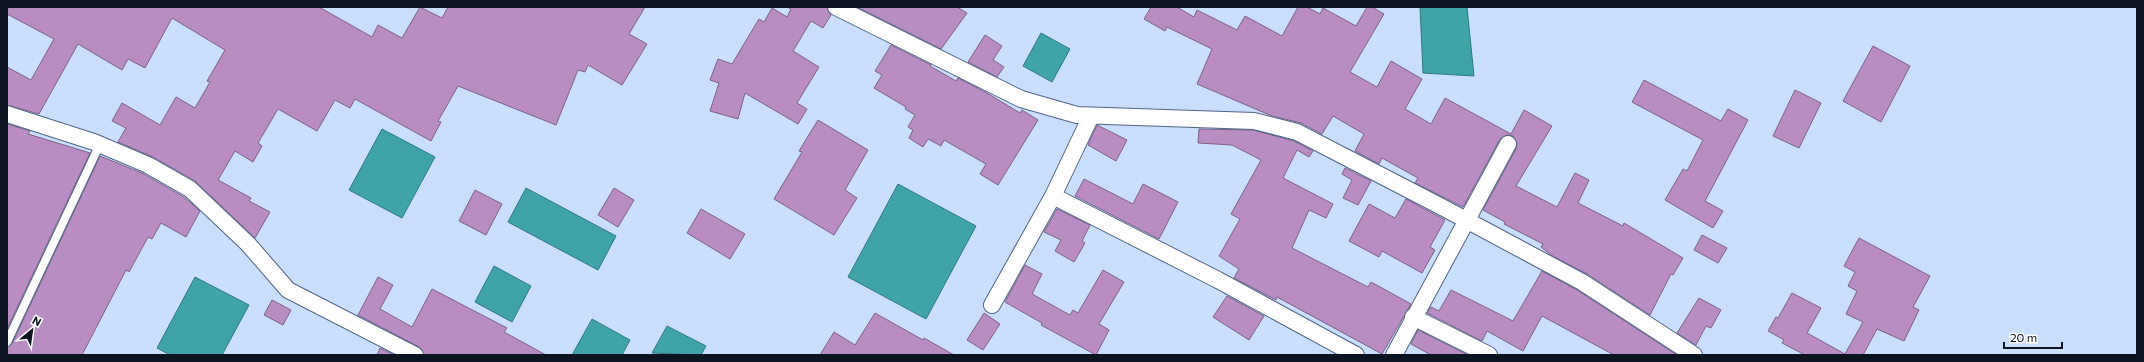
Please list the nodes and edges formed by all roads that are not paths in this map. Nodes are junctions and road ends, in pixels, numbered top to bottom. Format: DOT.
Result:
graph roads {
  1 [pos="836,7"];
  2 [pos="7,114"];
  3 [pos="1091,116"];
  4 [pos="100,144"];
  5 [pos="1508,144"];
  6 [pos="1053,196"];
  7 [pos="1467,220"];
  8 [pos="992,305"];
  9 [pos="1413,317"];
  10 [pos="7,342"];
  11 [pos="415,355"];
  12 [pos="1356,355"];
  13 [pos="1394,355"];
  14 [pos="1489,355"];
  15 [pos="1694,355"];
  1 -- 3 [label="street"];
  2 -- 4 [label="street"];
  3 -- 6 [label="street"];
  3 -- 7 [label="street"];
  4 -- 10 [label="lane"];
  4 -- 11 [label="street"];
  5 -- 7 [label="street"];
  6 -- 8 [label="street"];
  6 -- 12 [label="street"];
  7 -- 9 [label="street"];
  7 -- 15 [label="street"];
  9 -- 13 [label="street"];
  9 -- 14 [label="street"];
}
